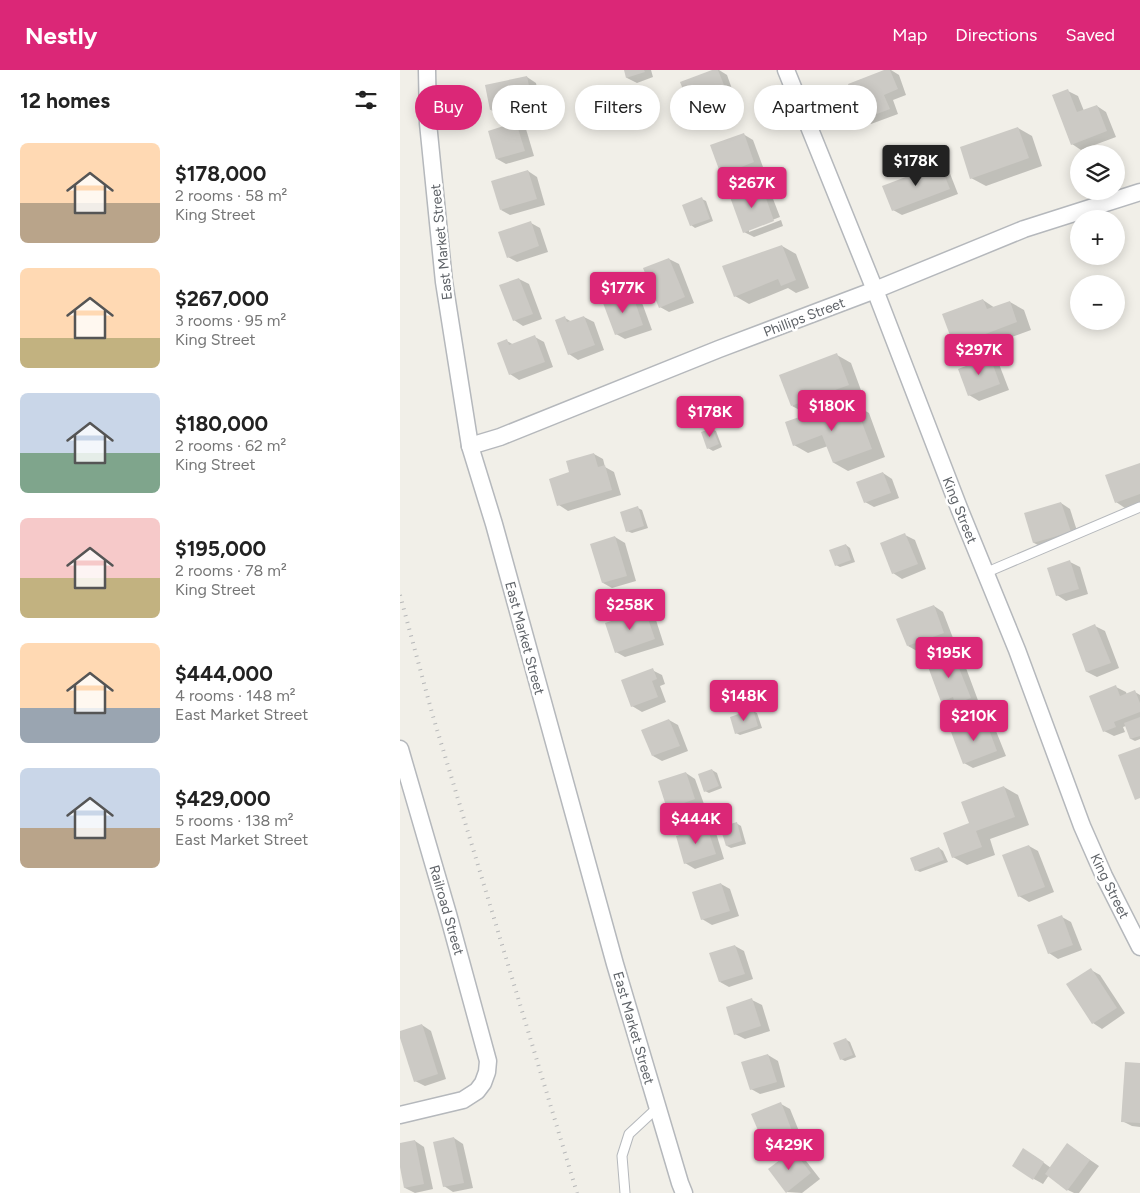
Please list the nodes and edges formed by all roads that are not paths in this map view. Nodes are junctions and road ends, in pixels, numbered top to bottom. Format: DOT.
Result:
graph roads {
  1 [pos="427,70"];
  2 [pos="786,70"];
  3 [pos="1140,192"];
  4 [pos="875,290"];
  5 [pos="470,446"];
  6 [pos="1140,508"];
  7 [pos="986,572"];
  8 [pos="400,749"];
  9 [pos="1140,947"];
  10 [pos="657,1108"];
  11 [pos="400,1115"];
  12 [pos="625,1193"];
  13 [pos="684,1193"];
  1 -- 5 [label="street, East Market Street"];
  2 -- 4 [label="street, King Street"];
  3 -- 4 [label="street, Phillips Street"];
  4 -- 5 [label="street, Phillips Street"];
  4 -- 7 [label="street, King Street"];
  5 -- 10 [label="street, East Market Street"];
  6 -- 7 [label="lane"];
  7 -- 9 [label="street, King Street"];
  8 -- 11 [label="street, Railroad Street"];
  10 -- 12 [label="lane"];
  10 -- 13 [label="street, East Market Street"];
}
